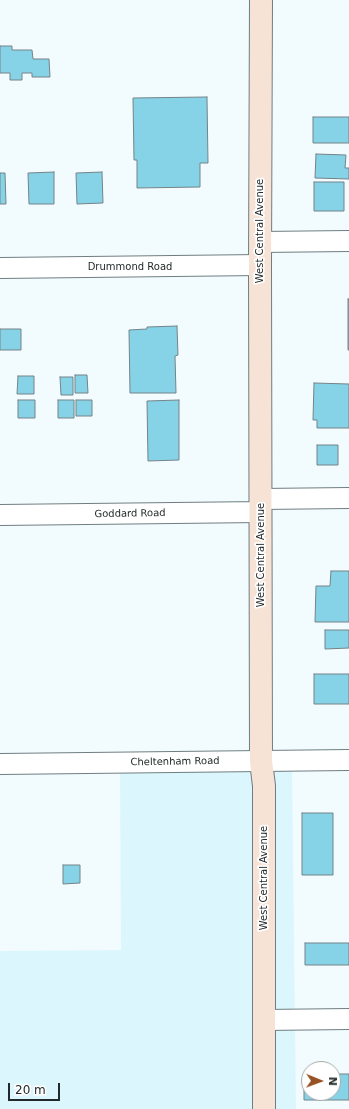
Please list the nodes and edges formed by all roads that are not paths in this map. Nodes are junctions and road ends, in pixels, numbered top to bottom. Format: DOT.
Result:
graph roads {
  1 [pos="261,0"];
  2 [pos="349,241"];
  3 [pos="260,242"];
  4 [pos="260,266"];
  5 [pos="0,268"];
  6 [pos="349,498"];
  7 [pos="261,505"];
  8 [pos="0,515"];
  9 [pos="349,760"];
  10 [pos="261,761"];
  11 [pos="0,764"];
  12 [pos="349,1019"];
  13 [pos="264,1020"];
  14 [pos="264,1109"];
  1 -- 3 [label="main road, West Central Avenue"];
  2 -- 3 [label="street"];
  3 -- 4 [label="main road, West Central Avenue"];
  4 -- 5 [label="street, Drummond Road"];
  4 -- 7 [label="main road, West Central Avenue"];
  6 -- 7 [label="street, Goddard Road"];
  7 -- 8 [label="street, Goddard Road"];
  7 -- 10 [label="main road, West Central Avenue"];
  9 -- 10 [label="street, Cheltenham Road"];
  10 -- 11 [label="street, Cheltenham Road"];
  10 -- 13 [label="main road, West Central Avenue"];
  12 -- 13 [label="street"];
  13 -- 14 [label="main road, West Central Avenue"];
}
